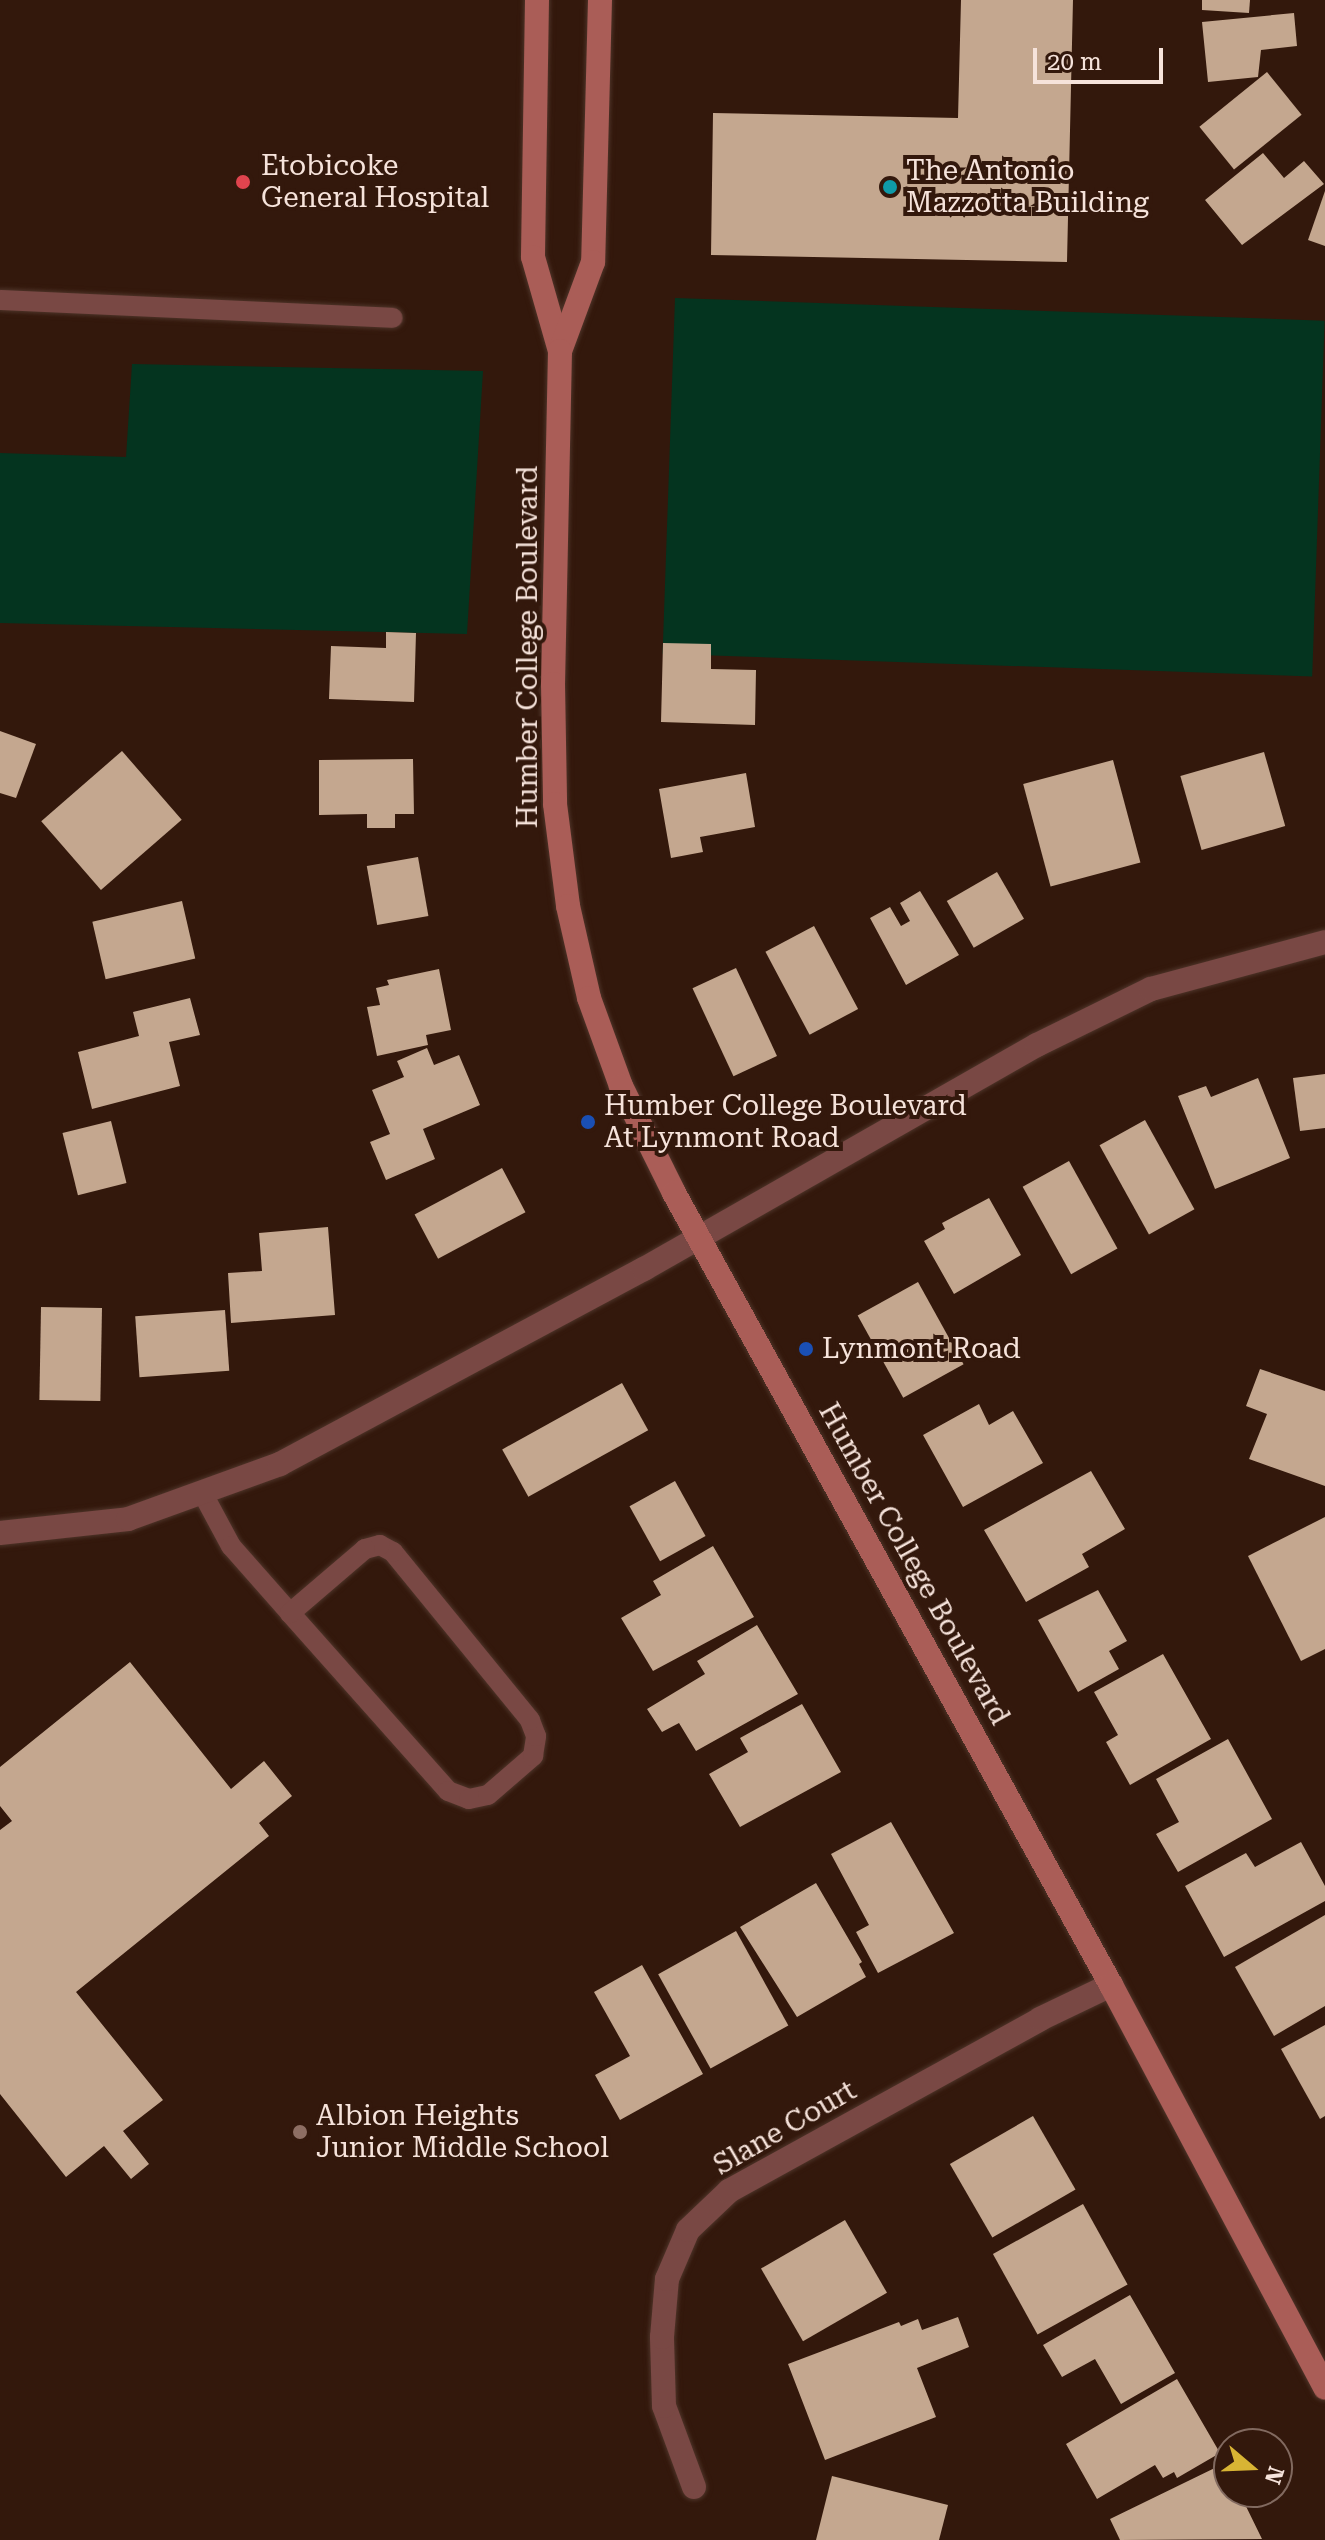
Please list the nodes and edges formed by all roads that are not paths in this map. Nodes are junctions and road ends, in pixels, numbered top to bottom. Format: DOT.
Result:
graph roads {
  1 [pos="537,0"];
  2 [pos="600,0"];
  3 [pos="0,300"];
  4 [pos="393,318"];
  5 [pos="560,351"];
  6 [pos="1325,942"];
  7 [pos="699,1238"];
  8 [pos="203,1494"];
  9 [pos="0,1533"];
  10 [pos="290,1613"];
  11 [pos="1111,1985"];
  12 [pos="1325,2388"];
  13 [pos="694,2487"];
  1 -- 5 [label="street, Humber College Boulevard"];
  2 -- 5 [label="street, Humber College Boulevard"];
  3 -- 4 [label="lane"];
  5 -- 7 [label="street, Humber College Boulevard"];
  6 -- 7 [label="street"];
  7 -- 8 [label="street"];
  7 -- 11 [label="street, Humber College Boulevard"];
  8 -- 9 [label="street"];
  8 -- 10 [label="lane"];
  10 -- 10 [label="lane"];
  11 -- 12 [label="street, Humber College Boulevard"];
  11 -- 13 [label="street, Slane Court"];
}
